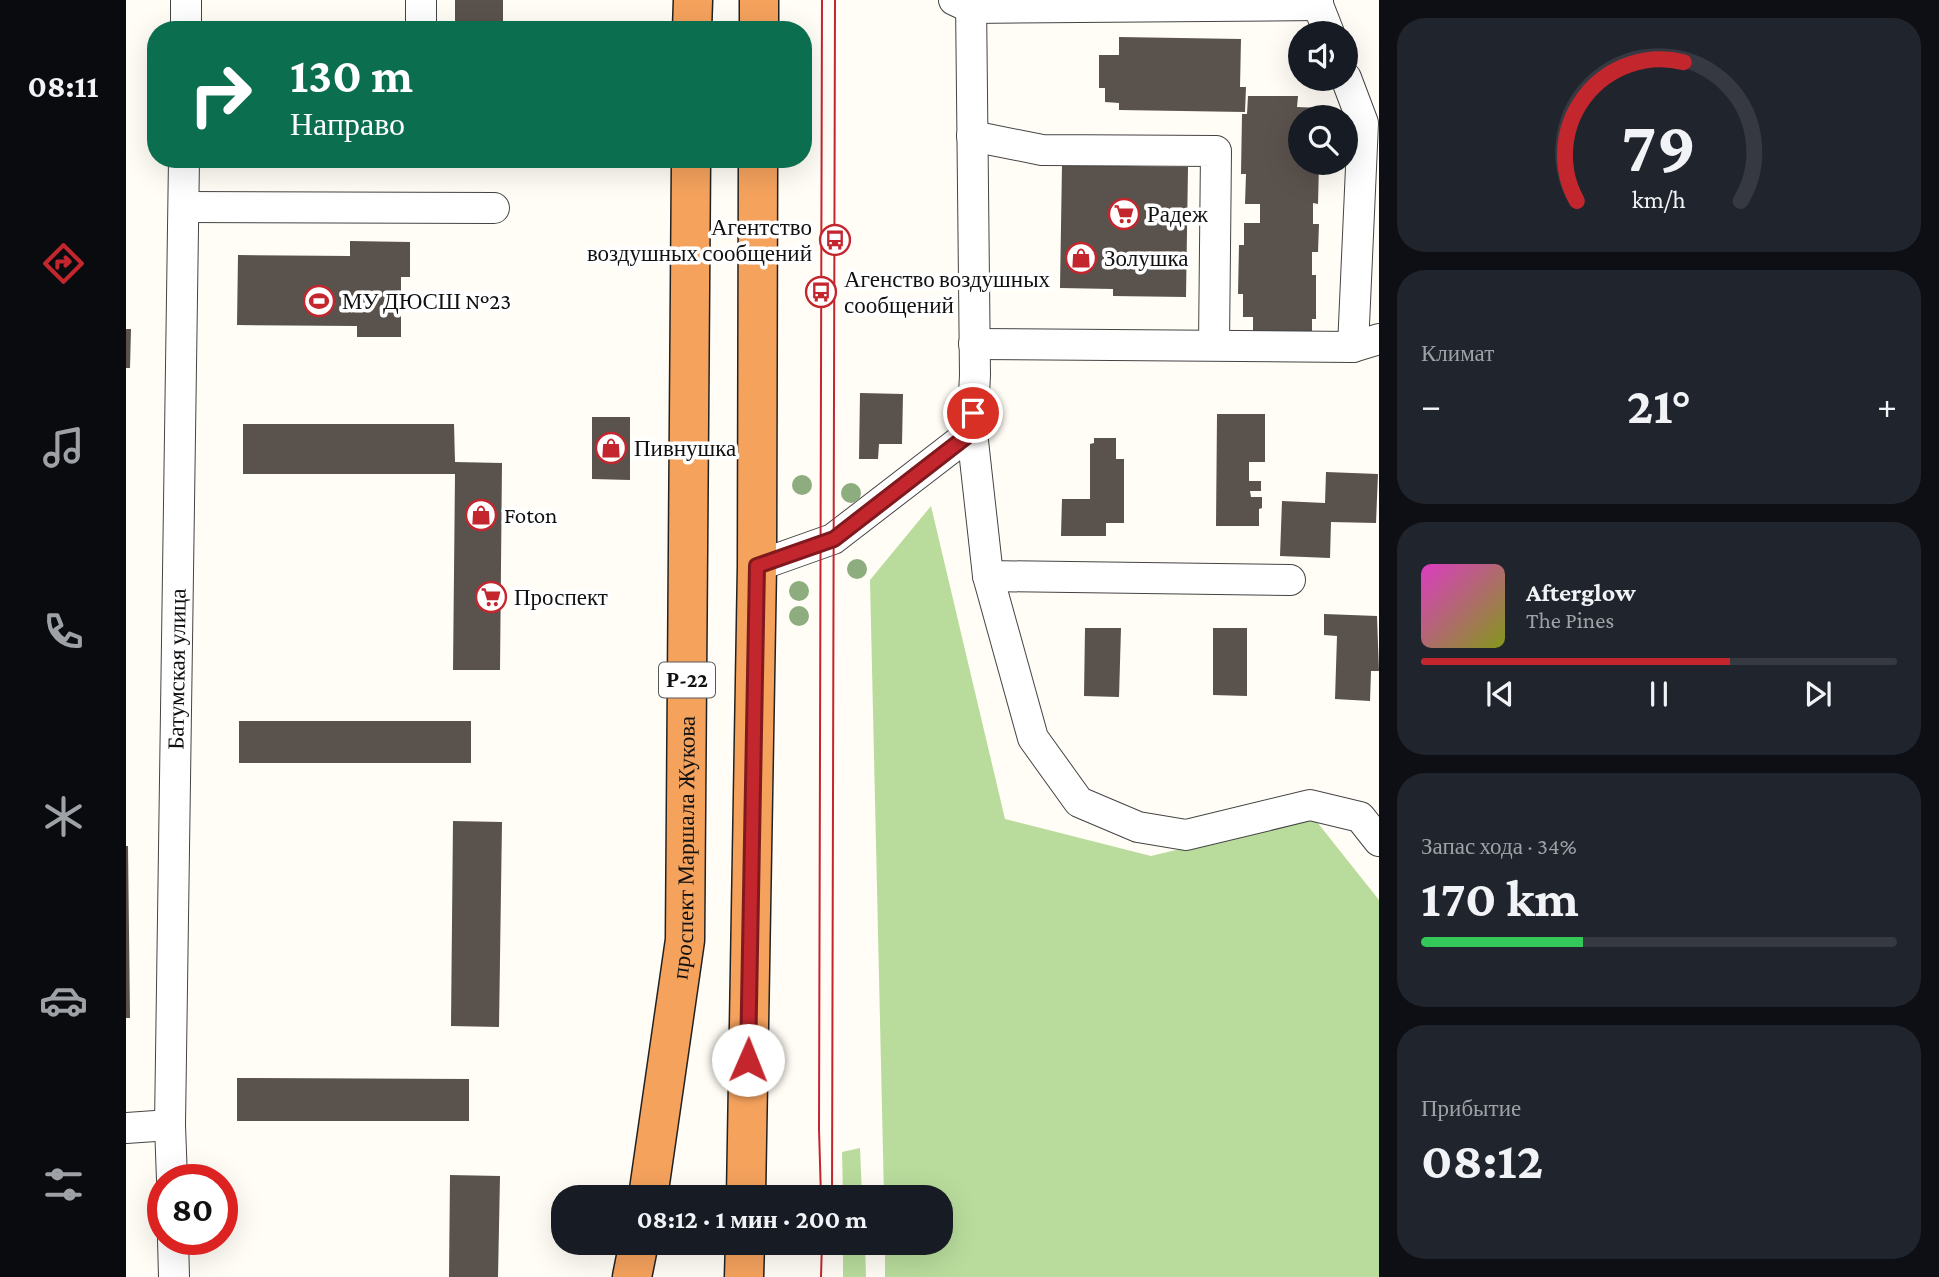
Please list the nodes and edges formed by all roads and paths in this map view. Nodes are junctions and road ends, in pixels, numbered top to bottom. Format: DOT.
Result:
graph roads {
  1 [pos="187,0"];
  2 [pos="421,0"];
  3 [pos="693,0"];
  4 [pos="759,0"];
  5 [pos="1318,2"];
  6 [pos="965,3"];
  7 [pos="186,21"];
  8 [pos="421,21"];
  9 [pos="692,21"];
  10 [pos="759,21"];
  11 [pos="1325,21"];
  12 [pos="1351,91"];
  13 [pos="972,136"];
  14 [pos="184,168"];
  15 [pos="691,168"];
  16 [pos="758,168"];
  17 [pos="184,207"];
  18 [pos="494,208"];
  19 [pos="1366,343"];
  20 [pos="974,344"];
  21 [pos="1214,345"];
  22 [pos="972,432"];
  23 [pos="757,566"];
  24 [pos="988,576"];
  25 [pos="1290,580"];
  26 [pos="1379,841"];
  27 [pos="170,1125"];
  28 [pos="126,1128"];
  29 [pos="171,1164"];
  30 [pos="650,1185"];
  31 [pos="746,1185"];
  32 [pos="173,1255"];
  33 [pos="636,1255"];
  34 [pos="745,1255"];
  35 [pos="174,1277"];
  36 [pos="632,1277"];
  37 [pos="744,1277"];
  1 -- 7 [label="street"];
  2 -- 8 [label="street"];
  3 -- 9 [label="highway"];
  4 -- 10 [label="highway"];
  5 -- 6 [label="street"];
  5 -- 11 [label="street"];
  6 -- 13 [label="street"];
  12 -- 19 [label="street"];
  13 -- 20 [label="street"];
  13 -- 21 [label="street"];
  14 -- 17 [label="street, Батумская улица"];
  15 -- 30 [label="highway, проспект Маршала Жукова / Р-22"];
  16 -- 23 [label="highway"];
  17 -- 18 [label="street"];
  17 -- 27 [label="street, Батумская улица"];
  19 -- 21 [label="street"];
  20 -- 21 [label="street"];
  20 -- 22 [label="street"];
  22 -- 23 [label="street"];
  22 -- 24 [label="street"];
  23 -- 31 [label="highway"];
  24 -- 25 [label="street"];
  24 -- 26 [label="street"];
  27 -- 28 [label="street"];
  27 -- 29 [label="street, Батумская улица"];
  32 -- 35 [label="street"];
  33 -- 36 [label="highway"];
  34 -- 37 [label="highway"];
}
